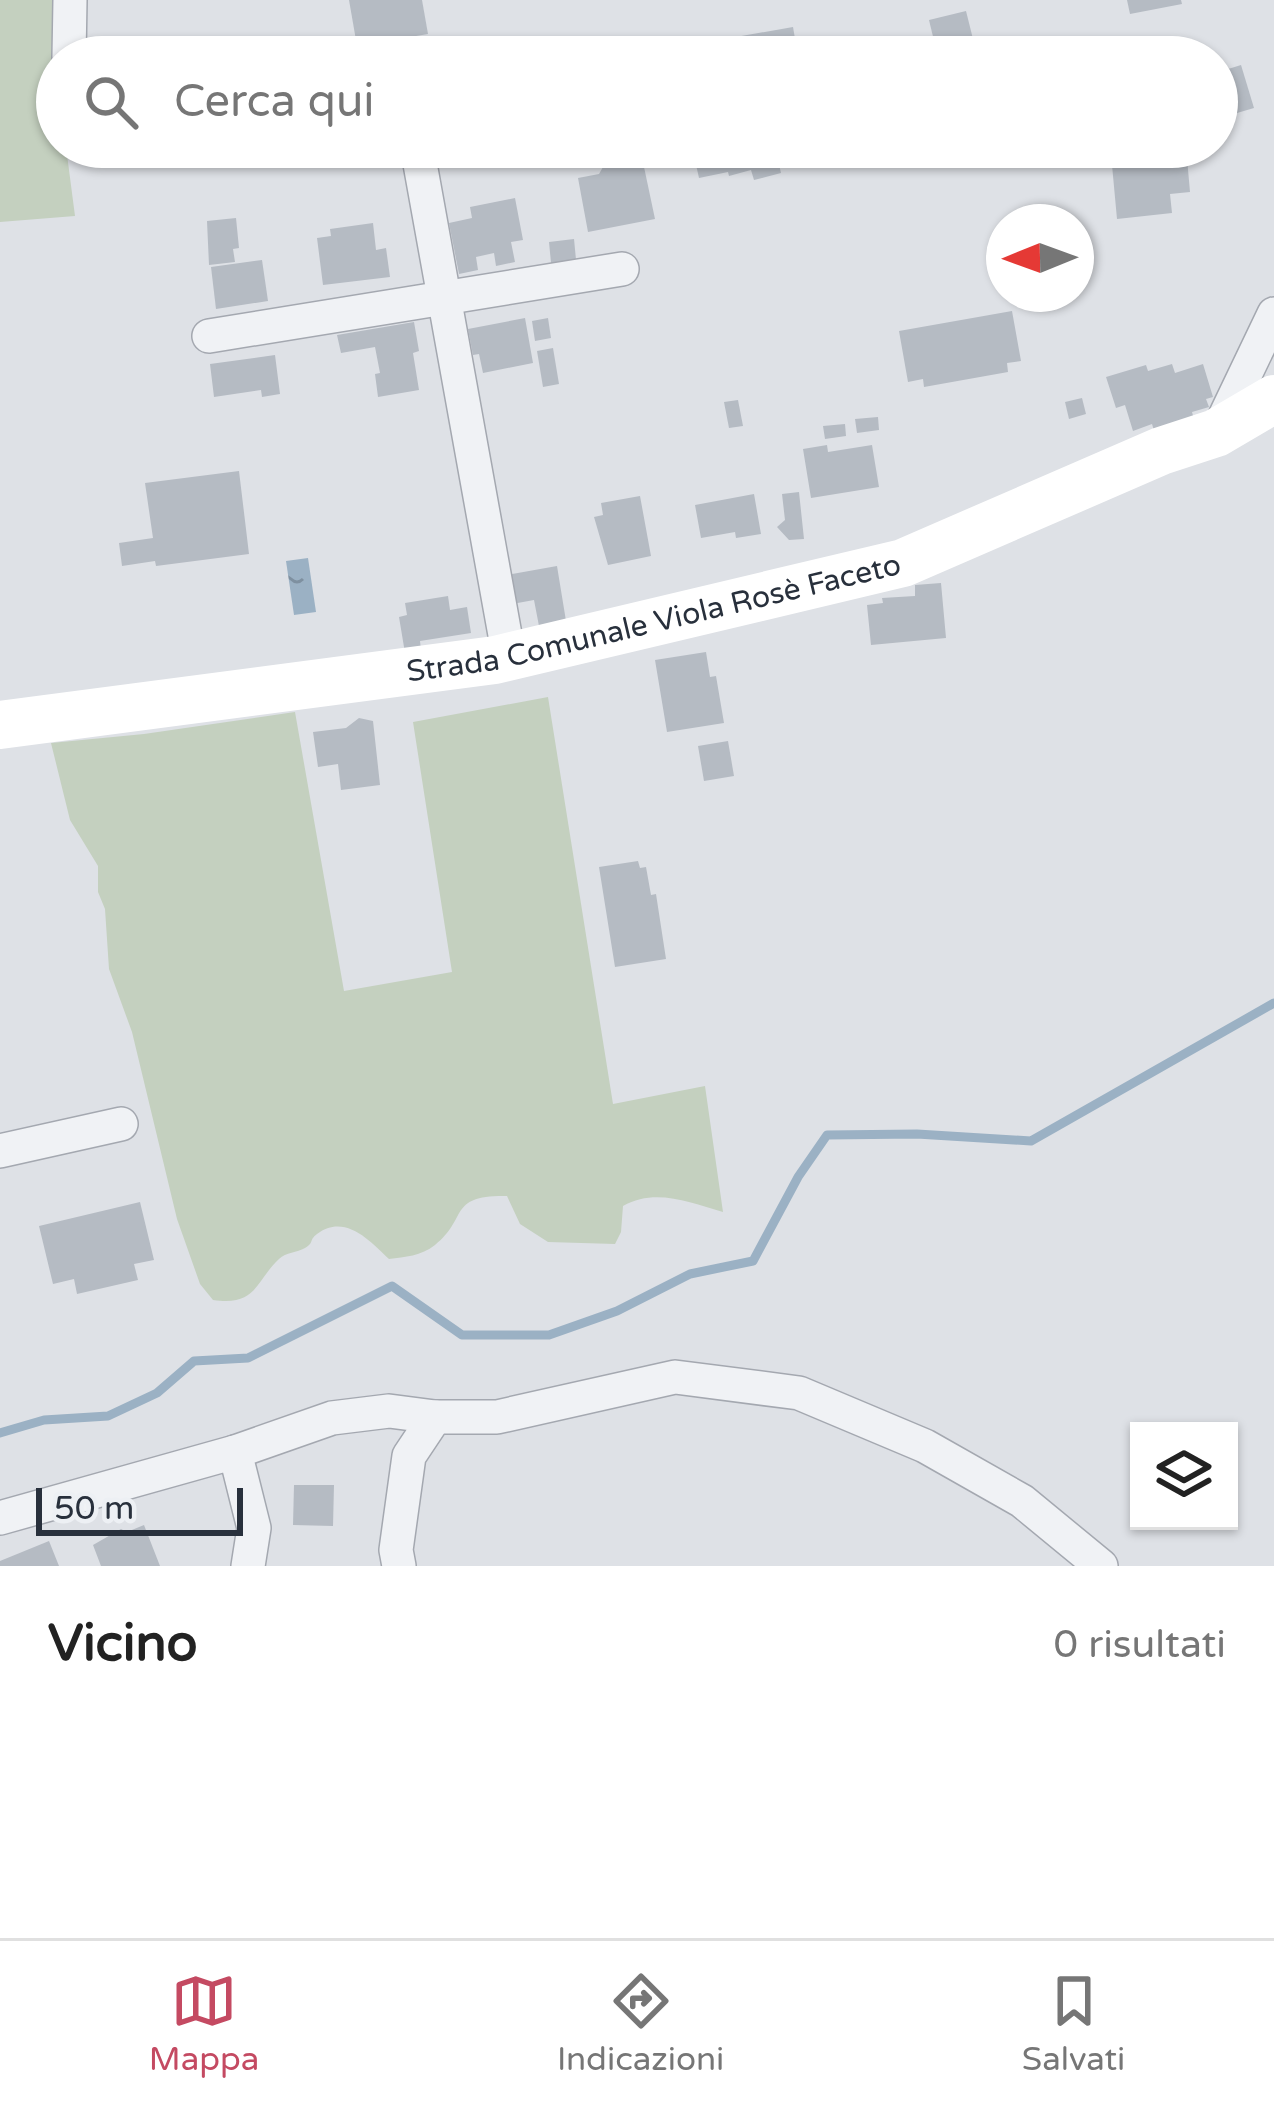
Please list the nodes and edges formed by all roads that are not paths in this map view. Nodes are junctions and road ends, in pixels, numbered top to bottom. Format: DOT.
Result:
graph roads {
  1 [pos="70,0"];
  2 [pos="69,36"];
  3 [pos="420,168"];
  4 [pos="622,269"];
  5 [pos="442,298"];
  6 [pos="1274,314"];
  7 [pos="209,337"];
  8 [pos="1274,399"];
  9 [pos="1216,434"];
  10 [pos="509,657"];
  11 [pos="0,725"];
  12 [pos="122,1124"];
  13 [pos="0,1151"];
  14 [pos="435,1417"];
  15 [pos="236,1452"];
  16 [pos="0,1518"];
  17 [pos="394,1561"];
  18 [pos="248,1566"];
  19 [pos="1101,1566"];
  1 -- 2 [label="street"];
  3 -- 5 [label="street"];
  4 -- 5 [label="street"];
  5 -- 7 [label="street"];
  5 -- 10 [label="street"];
  6 -- 9 [label="street"];
  8 -- 9 [label="street, Strada Comunale Viola Rosè Faceto"];
  9 -- 10 [label="street, Strada Comunale Viola Rosè Faceto"];
  10 -- 11 [label="street, Strada Comunale Viola Rosè Faceto"];
  12 -- 13 [label="street"];
  14 -- 15 [label="street"];
  14 -- 17 [label="street"];
  14 -- 19 [label="street"];
  15 -- 16 [label="street"];
  15 -- 18 [label="street"];
}
